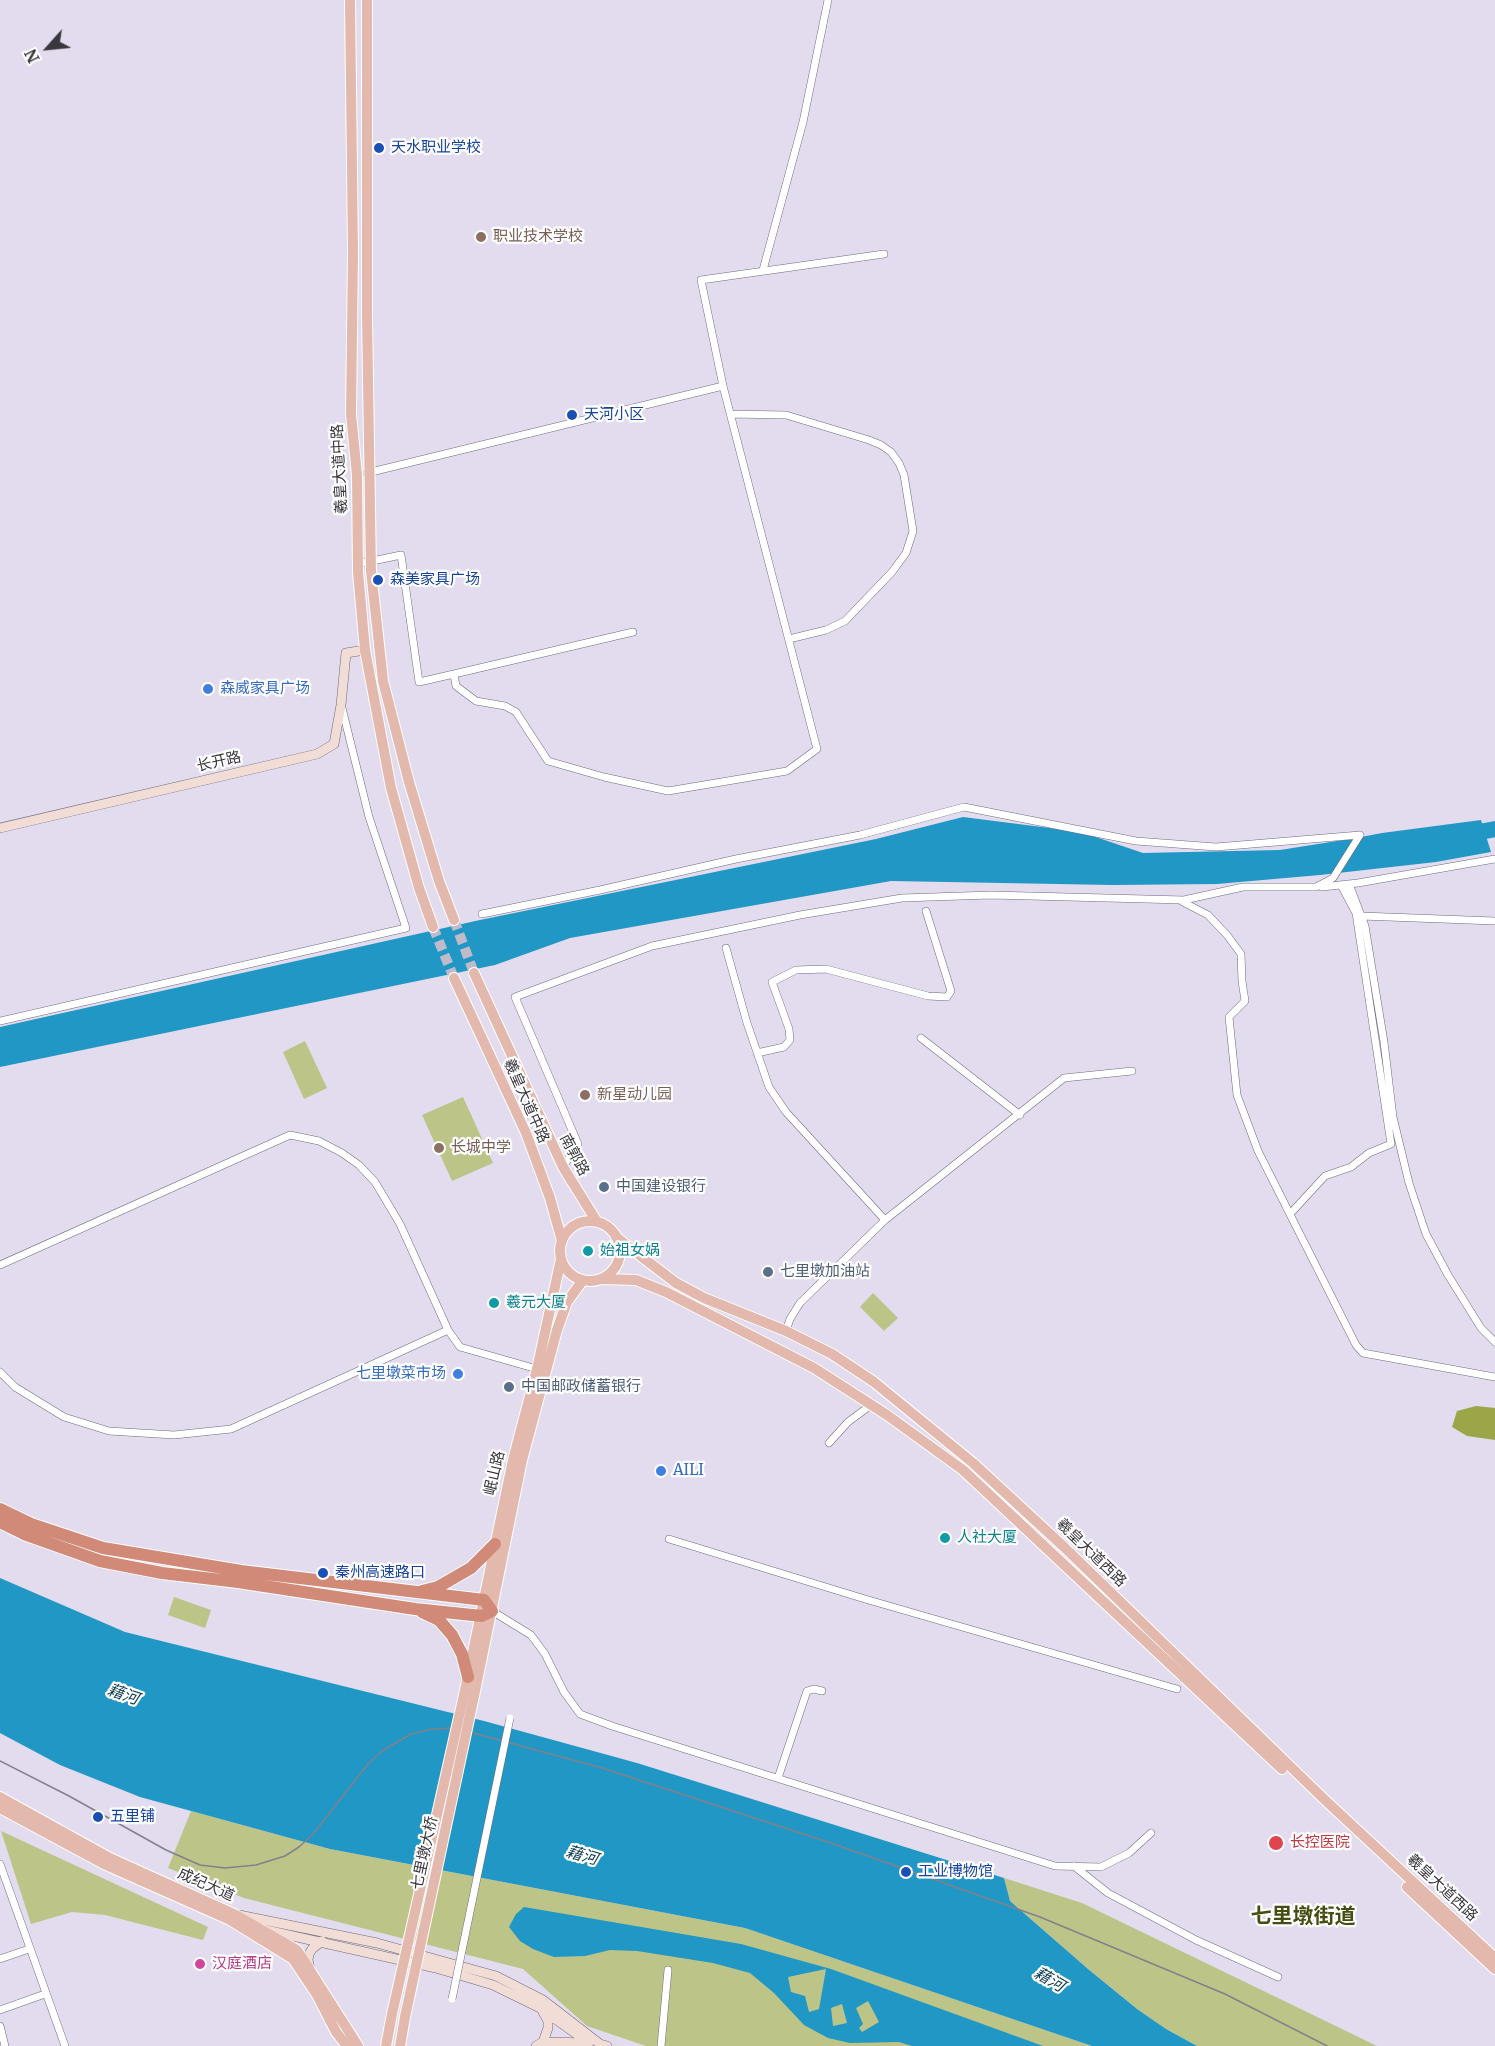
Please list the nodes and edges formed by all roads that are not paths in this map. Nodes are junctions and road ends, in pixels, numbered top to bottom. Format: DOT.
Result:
graph roads {
  1 [pos="350,0"];
  2 [pos="367,0"];
  3 [pos="828,0"];
  4 [pos="884,254"];
  5 [pos="763,270"];
  6 [pos="723,386"];
  7 [pos="730,414"];
  8 [pos="370,472"];
  9 [pos="357,475"];
  10 [pos="371,561"];
  11 [pos="358,564"];
  12 [pos="633,632"];
  13 [pos="789,639"];
  14 [pos="365,650"];
  15 [pos="454,674"];
  16 [pos="341,705"];
  17 [pos="0,828"];
  18 [pos="1495,858"];
  19 [pos="1345,884"];
  20 [pos="1316,887"];
  21 [pos="1179,899"];
  22 [pos="926,910"];
  23 [pos="482,914"];
  24 [pos="1361,916"];
  25 [pos="454,920"];
  26 [pos="1495,921"];
  27 [pos="433,927"];
  28 [pos="726,948"];
  29 [pos="474,973"];
  30 [pos="454,978"];
  31 [pos="0,1021"];
  32 [pos="921,1038"];
  33 [pos="757,1053"];
  34 [pos="1132,1071"];
  35 [pos="1020,1115"];
  36 [pos="545,1131"];
  37 [pos="563,1167"];
  38 [pos="1290,1214"];
  39 [pos="885,1220"];
  40 [pos="597,1222"];
  41 [pos="616,1237"];
  42 [pos="562,1240"];
  43 [pos="561,1259"];
  44 [pos="0,1265"];
  45 [pos="601,1279"];
  46 [pos="582,1280"];
  47 [pos="448,1330"];
  48 [pos="786,1331"];
  49 [pos="1495,1342"];
  50 [pos="537,1369"];
  51 [pos="2,1377"];
  52 [pos="1495,1377"];
  53 [pos="871,1405"];
  54 [pos="830,1443"];
  55 [pos="0,1509"];
  56 [pos="0,1522"];
  57 [pos="669,1539"];
  58 [pos="495,1544"];
  59 [pos="417,1593"];
  60 [pos="484,1600"];
  61 [pos="415,1609"];
  62 [pos="487,1614"];
  63 [pos="468,1677"];
  64 [pos="1177,1689"];
  65 [pos="822,1691"];
  66 [pos="469,1696"];
  67 [pos="510,1718"];
  68 [pos="778,1778"];
  69 [pos="0,1797"];
  70 [pos="0,1808"];
  71 [pos="1151,1833"];
  72 [pos="0,1864"];
  73 [pos="1074,1866"];
  74 [pos="236,1919"];
  75 [pos="260,1929"];
  76 [pos="322,1941"];
  77 [pos="29,1949"];
  78 [pos="1495,1958"];
  79 [pos="0,1959"];
  80 [pos="1495,1969"];
  81 [pos="668,1970"];
  82 [pos="311,1972"];
  83 [pos="1278,1977"];
  84 [pos="45,1994"];
  85 [pos="453,1999"];
  86 [pos="540,2008"];
  87 [pos="0,2010"];
  88 [pos="0,2026"];
  89 [pos="589,2043"];
  90 [pos="539,2044"];
  91 [pos="603,2045"];
  92 [pos="5,2046"];
  93 [pos="65,2046"];
  94 [pos="347,2046"];
  95 [pos="358,2046"];
  96 [pos="386,2046"];
  97 [pos="400,2046"];
  98 [pos="661,2046"];
  1 -- 9 [label="main road, 羲皇大道中路"];
  2 -- 8 [label="main road, 羲皇大道中路"];
  3 -- 5 [label="street"];
  4 -- 5 [label="street"];
  5 -- 6 [label="street"];
  6 -- 7 [label="street"];
  6 -- 8 [label="street"];
  7 -- 13 [label="street"];
  7 -- 13 [label="street"];
  8 -- 9 [label="street"];
  8 -- 10 [label="main road, 羲皇大道中路"];
  9 -- 11 [label="main road, 羲皇大道中路"];
  10 -- 11 [label="street"];
  10 -- 15 [label="street"];
  10 -- 25 [label="main road, 羲皇大道中路"];
  11 -- 14 [label="main road, 羲皇大道中路"];
  12 -- 15 [label="street"];
  13 -- 15 [label="street"];
  14 -- 16 [label="main road, 长开路"];
  14 -- 27 [label="main road, 羲皇大道中路"];
  16 -- 17 [label="main road, 长开路"];
  16 -- 31 [label="street"];
  18 -- 19 [label="street"];
  19 -- 20 [label="street"];
  19 -- 24 [label="street"];
  19 -- 38 [label="street"];
  20 -- 21 [label="street"];
  20 -- 23 [label="street"];
  21 -- 37 [label="street"];
  21 -- 38 [label="street"];
  22 -- 33 [label="street"];
  24 -- 26 [label="street"];
  24 -- 49 [label="street"];
  28 -- 33 [label="street"];
  29 -- 36 [label="main road, 羲皇大道中路"];
  30 -- 42 [label="main road, 羲皇大道中路"];
  32 -- 35 [label="street"];
  33 -- 39 [label="street"];
  34 -- 35 [label="street"];
  35 -- 39 [label="street"];
  36 -- 37 [label="main road, 南郭路"];
  37 -- 40 [label="main road, 南郭路"];
  38 -- 52 [label="street"];
  39 -- 48 [label="street"];
  40 -- 41 [label="main road"];
  40 -- 42 [label="main road"];
  41 -- 45 [label="main road"];
  41 -- 48 [label="main road, 羲皇大道西路"];
  42 -- 43 [label="main road"];
  43 -- 46 [label="main road"];
  43 -- 50 [label="main road, 岷山路"];
  44 -- 47 [label="street"];
  45 -- 46 [label="main road"];
  45 -- 53 [label="main road, 羲皇大道西路"];
  46 -- 62 [label="main road, 岷山路"];
  47 -- 50 [label="street"];
  47 -- 51 [label="street"];
  48 -- 78 [label="main road, 羲皇大道西路"];
  50 -- 58 [label="main road, 岷山路"];
  53 -- 54 [label="street"];
  53 -- 80 [label="main road, 羲皇大道西路"];
  55 -- 59 [label="highway"];
  56 -- 61 [label="highway"];
  57 -- 64 [label="street"];
  58 -- 59 [label="highway"];
  58 -- 60 [label="main road, 岷山路"];
  59 -- 60 [label="highway"];
  60 -- 62 [label="highway"];
  61 -- 62 [label="highway"];
  61 -- 63 [label="highway"];
  62 -- 63 [label="main road, 岷山路"];
  62 -- 66 [label="main road, 岷山路"];
  62 -- 68 [label="street"];
  63 -- 66 [label="main road, 岷山路"];
  65 -- 68 [label="street"];
  66 -- 96 [label="main road, 七里墩大桥, bridge"];
  66 -- 97 [label="main road, 七里墩大桥, bridge"];
  67 -- 85 [label="street, bridge"];
  68 -- 73 [label="street"];
  69 -- 74 [label="main road, 成纪大道"];
  70 -- 74 [label="main road, 成纪大道"];
  71 -- 73 [label="street"];
  72 -- 77 [label="street"];
  73 -- 83 [label="street"];
  74 -- 75 [label="main road, 成纪大道"];
  74 -- 91 [label="main road"];
  74 -- 94 [label="main road, 成纪大道"];
  75 -- 76 [label="main road"];
  75 -- 82 [label="main road, 成纪大道"];
  76 -- 82 [label="main road"];
  76 -- 86 [label="main road"];
  77 -- 79 [label="street"];
  77 -- 84 [label="street"];
  81 -- 98 [label="street"];
  82 -- 95 [label="main road, 成纪大道"];
  84 -- 87 [label="street"];
  84 -- 93 [label="street"];
  86 -- 89 [label="main road"];
  86 -- 90 [label="main road"];
  88 -- 92 [label="street"];
  89 -- 90 [label="main road"];
  89 -- 91 [label="main road"];
}
